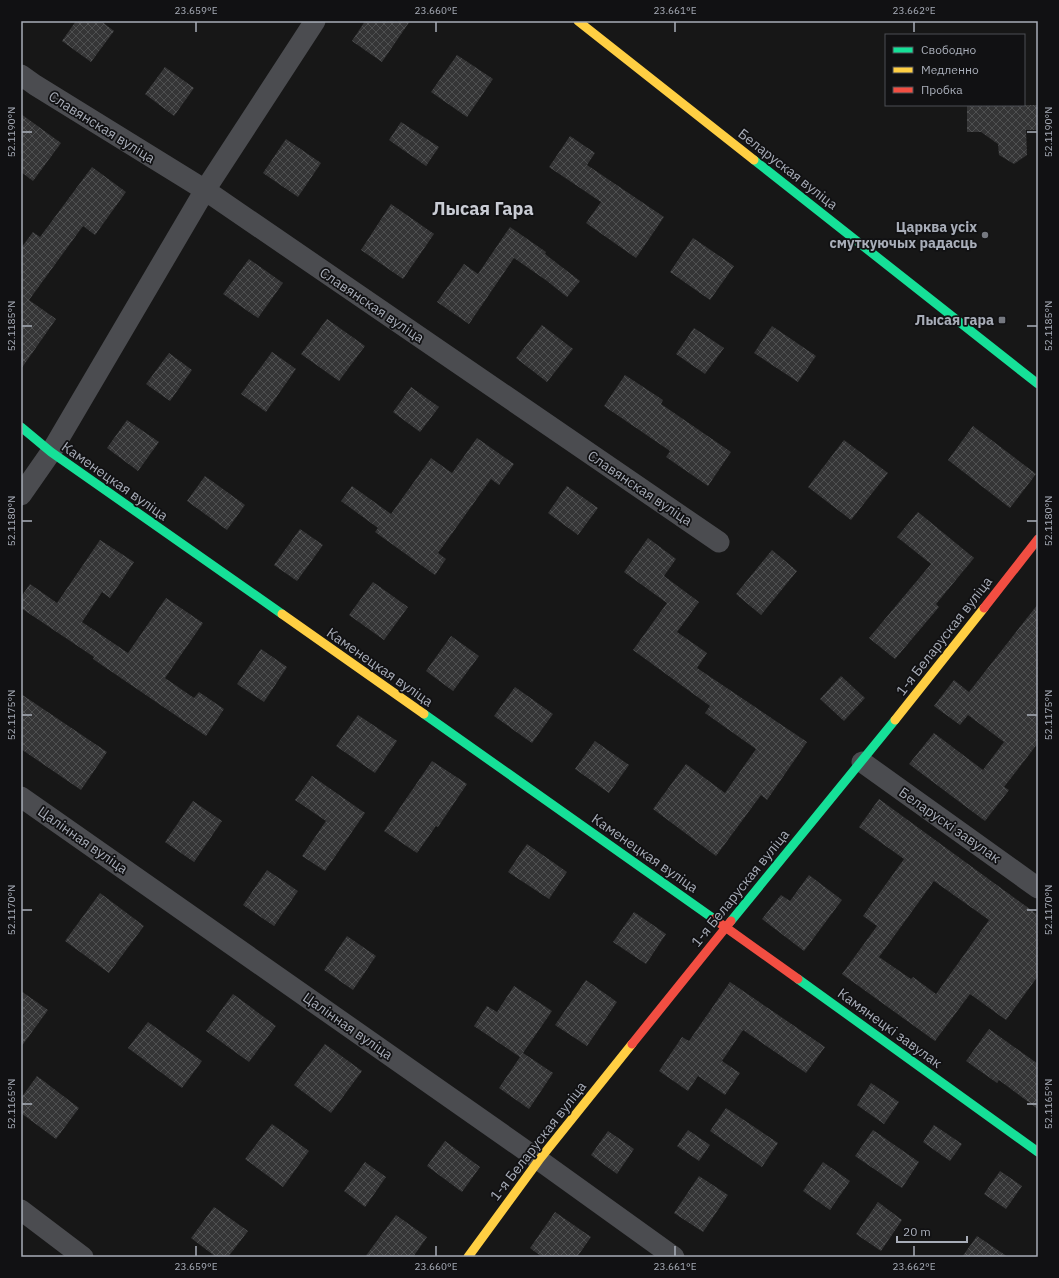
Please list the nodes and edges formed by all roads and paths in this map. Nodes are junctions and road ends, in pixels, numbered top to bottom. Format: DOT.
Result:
graph roads {
  1 [pos="315,21"];
  2 [pos="578,21"];
  3 [pos="21,75"];
  4 [pos="204,190"];
  5 [pos="1038,384"];
  6 [pos="21,427"];
  7 [pos="51,452"];
  8 [pos="21,496"];
  9 [pos="1038,539"];
  10 [pos="719,542"];
  11 [pos="862,762"];
  12 [pos="21,797"];
  13 [pos="1038,888"];
  14 [pos="726,927"];
  15 [pos="1038,1152"];
  16 [pos="539,1160"];
  17 [pos="21,1210"];
  18 [pos="83,1257"];
  19 [pos="468,1257"];
  20 [pos="674,1257"];
  1 -- 4 [label="street"];
  2 -- 5 [label="street, Беларуская вуліца"];
  3 -- 4 [label="street, Славянская вуліца"];
  4 -- 7 [label="street"];
  4 -- 10 [label="street, Славянская вуліца"];
  6 -- 7 [label="street, Каменецкая вуліца"];
  7 -- 8 [label="street"];
  7 -- 14 [label="street, Каменецкая вуліца"];
  9 -- 11 [label="street, 1-я Беларуская вуліца"];
  11 -- 13 [label="street, Беларускі завулак"];
  11 -- 14 [label="street, 1-я Беларуская вуліца"];
  12 -- 16 [label="street, Цалінная вуліца"];
  14 -- 15 [label="street, Камянецкі завулак"];
  14 -- 16 [label="street, 1-я Беларуская вуліца"];
  16 -- 19 [label="street, 1-я Беларуская вуліца"];
  16 -- 20 [label="street, Цалінная вуліца"];
  17 -- 18 [label="street"];
}
